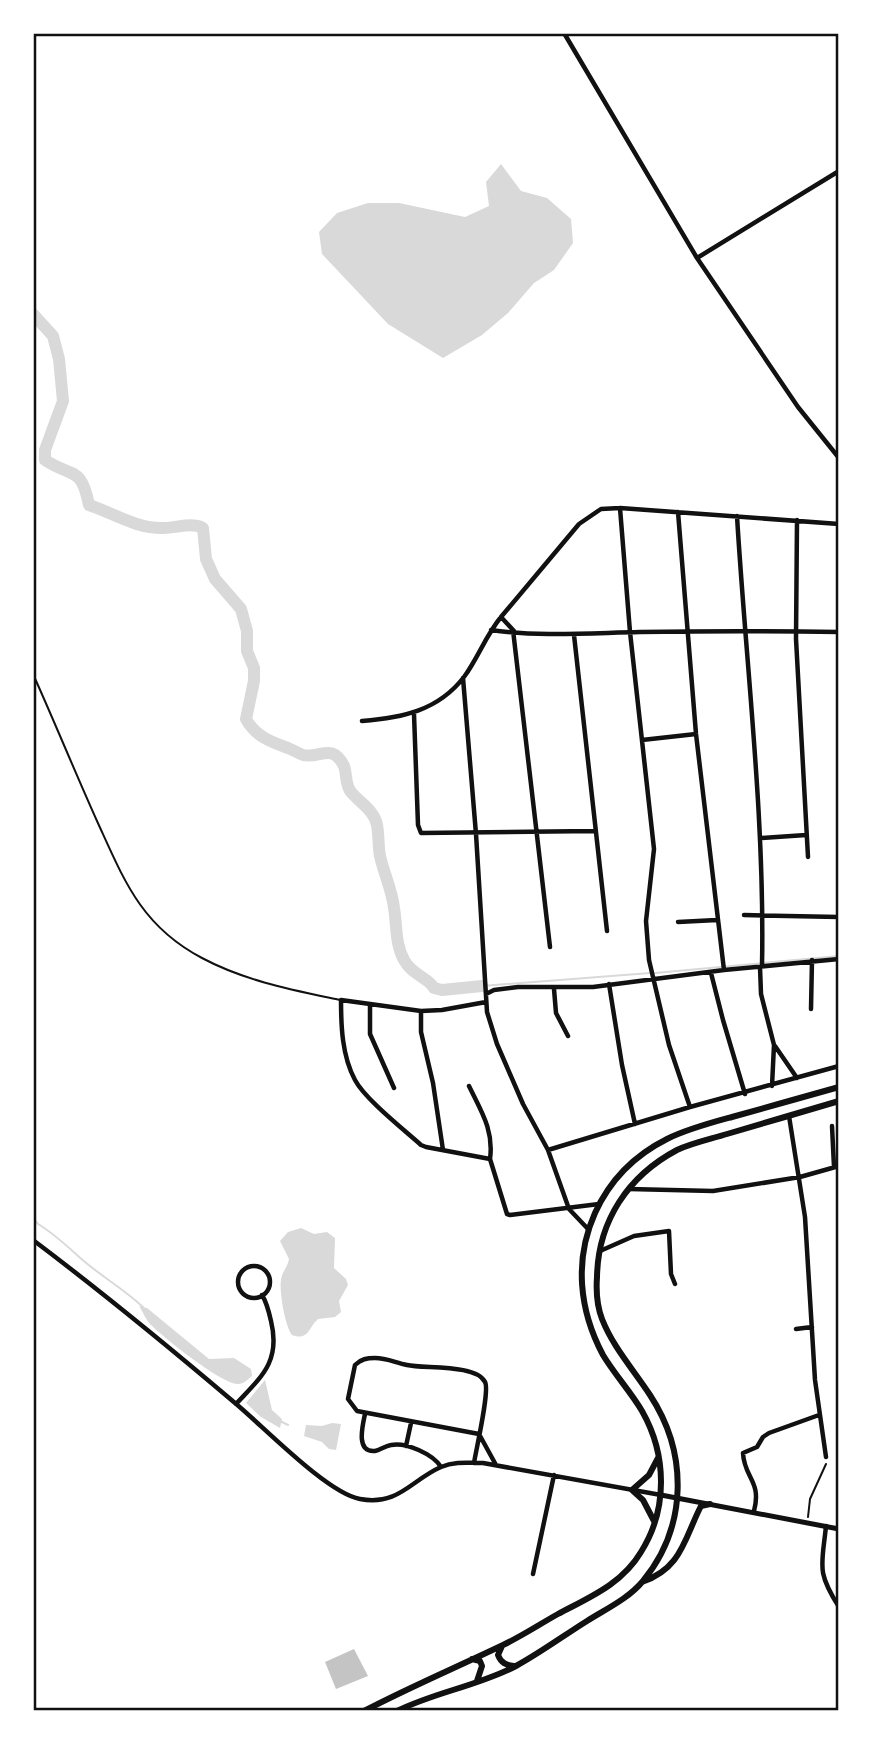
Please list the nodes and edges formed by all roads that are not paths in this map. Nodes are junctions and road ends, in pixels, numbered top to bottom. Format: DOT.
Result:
graph roads {
  1 [pos="564,33"];
  2 [pos="839,171"];
  3 [pos="697,258"];
  4 [pos="839,458"];
  5 [pos="620,508"];
  6 [pos="678,512"];
  7 [pos="737,516"];
  8 [pos="797,520"];
  9 [pos="839,524"];
  10 [pos="501,617"];
  11 [pos="491,630"];
  12 [pos="686,631"];
  13 [pos="744,631"];
  14 [pos="514,632"];
  15 [pos="630,632"];
  16 [pos="796,632"];
  17 [pos="839,632"];
  18 [pos="574,635"];
  19 [pos="33,674"];
  20 [pos="463,678"];
  21 [pos="414,714"];
  22 [pos="362,720"];
  23 [pos="696,733"];
  24 [pos="642,740"];
  25 [pos="594,831"];
  26 [pos="537,832"];
  27 [pos="476,834"];
  28 [pos="806,835"];
  29 [pos="761,838"];
  30 [pos="808,857"];
  31 [pos="744,915"];
  32 [pos="763,915"];
  33 [pos="839,918"];
  34 [pos="717,920"];
  35 [pos="678,922"];
  36 [pos="607,931"];
  37 [pos="550,947"];
  38 [pos="839,959"];
  39 [pos="812,960"];
  40 [pos="761,965"];
  41 [pos="724,968"];
  42 [pos="711,973"];
  43 [pos="653,976"];
  44 [pos="609,984"];
  45 [pos="554,989"];
  46 [pos="486,991"];
  47 [pos="341,1000"];
  48 [pos="486,1002"];
  49 [pos="370,1004"];
  50 [pos="811,1009"];
  51 [pos="421,1010"];
  52 [pos="568,1036"];
  53 [pos="774,1045"];
  54 [pos="839,1066"];
  55 [pos="797,1078"];
  56 [pos="469,1086"];
  57 [pos="772,1086"];
  58 [pos="839,1087"];
  59 [pos="394,1088"];
  60 [pos="745,1094"];
  61 [pos="839,1101"];
  62 [pos="690,1107"];
  63 [pos="789,1115"];
  64 [pos="635,1124"];
  65 [pos="832,1126"];
  66 [pos="443,1150"];
  67 [pos="548,1150"];
  68 [pos="490,1159"];
  69 [pos="836,1167"];
  70 [pos="800,1177"];
  71 [pos="628,1189"];
  72 [pos="599,1204"];
  73 [pos="569,1209"];
  74 [pos="588,1229"];
  75 [pos="33,1240"];
  76 [pos="599,1252"];
  77 [pos="675,1284"];
  78 [pos="262,1295"];
  79 [pos="812,1327"];
  80 [pos="796,1329"];
  81 [pos="236,1404"];
  82 [pos="365,1414"];
  83 [pos="819,1415"];
  84 [pos="411,1422"];
  85 [pos="479,1434"];
  86 [pos="406,1446"];
  87 [pos="659,1457"];
  88 [pos="826,1457"];
  89 [pos="474,1463"];
  90 [pos="496,1465"];
  91 [pos="441,1467"];
  92 [pos="554,1475"];
  93 [pos="632,1490"];
  94 [pos="661,1495"];
  95 [pos="679,1498"];
  96 [pos="693,1501"];
  97 [pos="710,1504"];
  98 [pos="754,1511"];
  99 [pos="697,1513"];
  100 [pos="655,1523"];
  101 [pos="826,1526"];
  102 [pos="839,1529"];
  103 [pos="533,1574"];
  104 [pos="642,1582"];
  105 [pos="839,1607"];
  106 [pos="503,1645"];
  107 [pos="469,1660"];
  108 [pos="516,1666"];
  109 [pos="477,1681"];
  110 [pos="364,1711"];
  111 [pos="397,1711"];
  1 -- 3 [label="street"];
  2 -- 3 [label="street"];
  3 -- 4 [label="street"];
  5 -- 6 [label="street"];
  5 -- 10 [label="street"];
  5 -- 15 [label="street"];
  6 -- 7 [label="street"];
  6 -- 12 [label="street"];
  7 -- 8 [label="street"];
  7 -- 13 [label="street"];
  8 -- 9 [label="street"];
  8 -- 16 [label="street"];
  10 -- 11 [label="street"];
  10 -- 14 [label="street"];
  11 -- 14 [label="street"];
  11 -- 20 [label="street"];
  12 -- 13 [label="street"];
  12 -- 15 [label="street"];
  12 -- 23 [label="street"];
  13 -- 16 [label="street"];
  13 -- 29 [label="street"];
  14 -- 18 [label="street"];
  14 -- 26 [label="street"];
  15 -- 18 [label="street"];
  15 -- 24 [label="street"];
  16 -- 17 [label="street"];
  16 -- 28 [label="street"];
  18 -- 25 [label="street"];
  19 -- 47 [label="lane"];
  20 -- 21 [label="street"];
  20 -- 27 [label="street"];
  21 -- 22 [label="street"];
  21 -- 27 [label="street"];
  23 -- 24 [label="street"];
  23 -- 34 [label="street"];
  24 -- 43 [label="street"];
  25 -- 26 [label="street"];
  25 -- 36 [label="street"];
  26 -- 27 [label="street"];
  26 -- 37 [label="street"];
  27 -- 46 [label="street"];
  28 -- 29 [label="street"];
  28 -- 30 [label="street"];
  29 -- 32 [label="street"];
  31 -- 32 [label="street"];
  32 -- 33 [label="street"];
  32 -- 40 [label="street"];
  34 -- 35 [label="street"];
  34 -- 41 [label="street"];
  38 -- 39 [label="street"];
  39 -- 40 [label="street"];
  39 -- 50 [label="street"];
  40 -- 41 [label="street"];
  40 -- 53 [label="street"];
  41 -- 42 [label="street"];
  42 -- 43 [label="street"];
  42 -- 60 [label="street"];
  43 -- 44 [label="street"];
  43 -- 62 [label="street"];
  44 -- 45 [label="street"];
  44 -- 64 [label="street"];
  45 -- 46 [label="street"];
  45 -- 52 [label="street"];
  46 -- 48 [label="street"];
  47 -- 49 [label="street"];
  47 -- 66 [label="street"];
  48 -- 51 [label="street"];
  48 -- 67 [label="street"];
  49 -- 51 [label="street"];
  49 -- 59 [label="street"];
  51 -- 66 [label="street"];
  53 -- 55 [label="street"];
  53 -- 57 [label="street"];
  54 -- 55 [label="street"];
  55 -- 57 [label="street"];
  56 -- 68 [label="street"];
  57 -- 60 [label="street"];
  58 -- 72 [label="main road"];
  60 -- 62 [label="street"];
  61 -- 63 [label="main road"];
  62 -- 64 [label="street"];
  63 -- 70 [label="street"];
  63 -- 71 [label="main road"];
  64 -- 67 [label="street"];
  65 -- 69 [label="street"];
  66 -- 68 [label="street"];
  67 -- 73 [label="street"];
  68 -- 73 [label="street"];
  69 -- 70 [label="street"];
  70 -- 71 [label="street"];
  70 -- 79 [label="street"];
  71 -- 76 [label="main road"];
  72 -- 73 [label="street"];
  72 -- 74 [label="main road"];
  73 -- 74 [label="street"];
  74 -- 87 [label="main road"];
  75 -- 81 [label="street"];
  76 -- 77 [label="street"];
  76 -- 95 [label="main road"];
  78 -- 78 [label="street"];
  78 -- 81 [label="street"];
  79 -- 80 [label="street"];
  79 -- 83 [label="street"];
  81 -- 91 [label="street"];
  82 -- 84 [label="street"];
  82 -- 85 [label="street"];
  82 -- 86 [label="street"];
  83 -- 88 [label="street"];
  83 -- 98 [label="street"];
  84 -- 85 [label="street"];
  84 -- 86 [label="street"];
  85 -- 89 [label="street"];
  85 -- 90 [label="street"];
  86 -- 91 [label="street"];
  87 -- 93 [label="main road"];
  87 -- 94 [label="main road"];
  89 -- 90 [label="street"];
  89 -- 91 [label="street"];
  90 -- 92 [label="street"];
  92 -- 93 [label="street"];
  92 -- 103 [label="street"];
  93 -- 94 [label="street"];
  93 -- 100 [label="main road"];
  94 -- 95 [label="street"];
  94 -- 100 [label="main road"];
  95 -- 96 [label="street"];
  95 -- 104 [label="main road"];
  96 -- 97 [label="street"];
  96 -- 99 [label="main road"];
  97 -- 98 [label="street"];
  97 -- 99 [label="main road"];
  98 -- 101 [label="street"];
  99 -- 104 [label="main road"];
  100 -- 106 [label="main road"];
  101 -- 102 [label="street"];
  101 -- 105 [label="street"];
  104 -- 108 [label="main road"];
  106 -- 107 [label="main road"];
  106 -- 108 [label="main road"];
  107 -- 109 [label="main road"];
  107 -- 110 [label="main road"];
  108 -- 109 [label="main road"];
  109 -- 111 [label="main road"];
}
